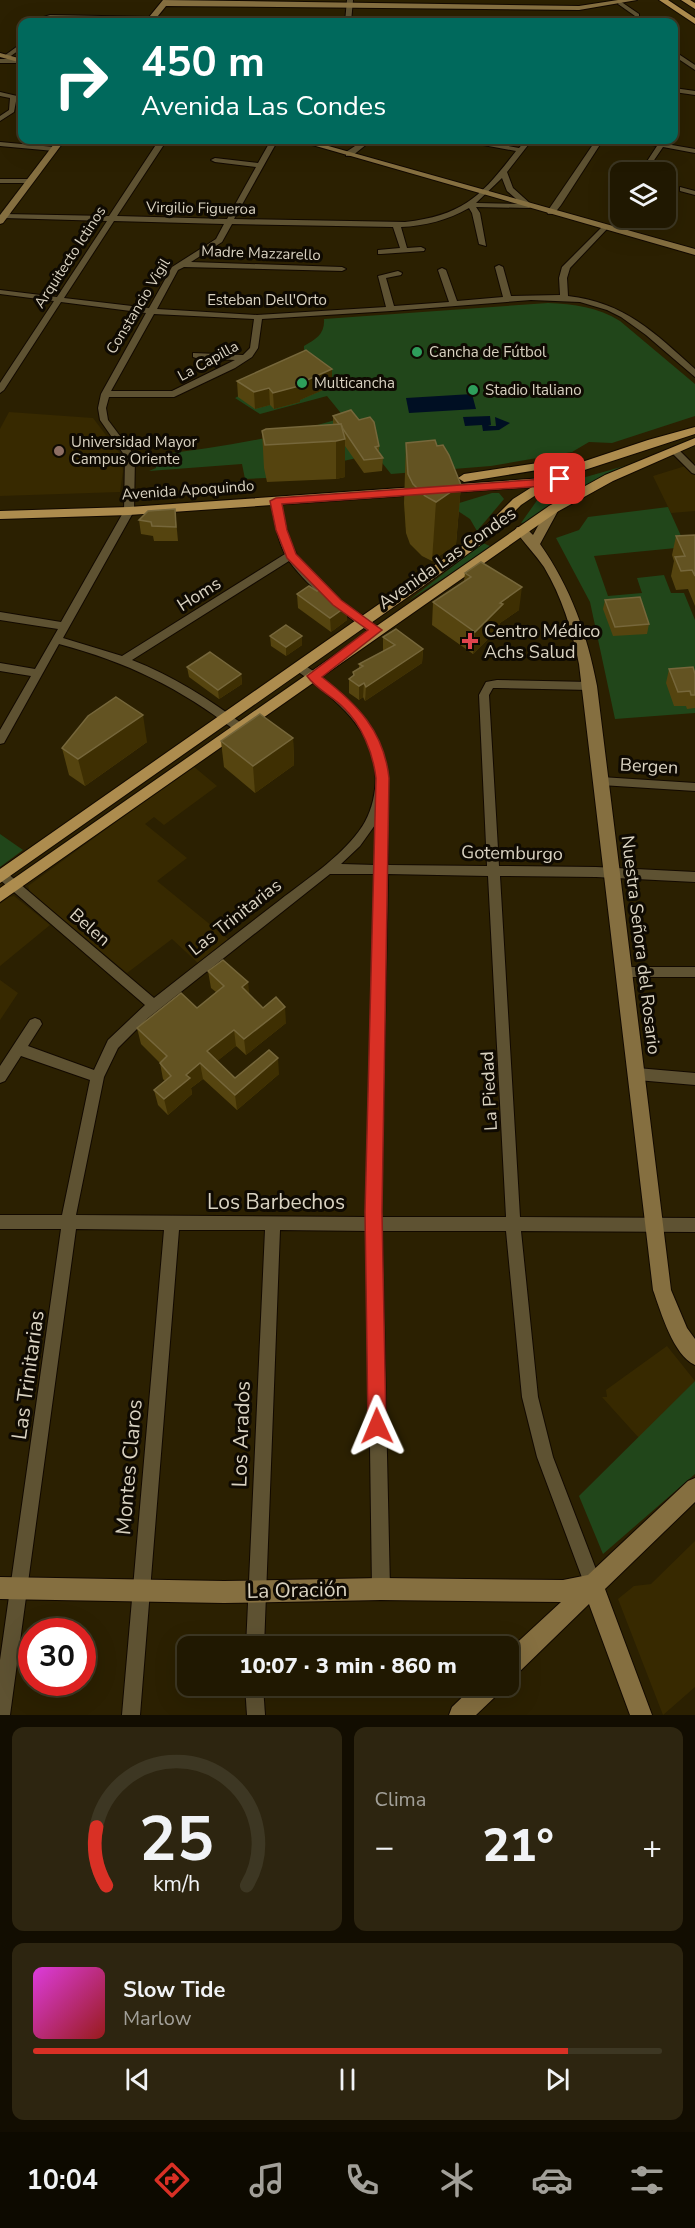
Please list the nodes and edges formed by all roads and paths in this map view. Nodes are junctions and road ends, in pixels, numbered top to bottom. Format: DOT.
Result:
graph roads {
  1 [pos="633,0"];
  2 [pos="663,0"];
  3 [pos="685,0"];
  4 [pos="165,2"];
  5 [pos="279,3"];
  6 [pos="349,3"];
  7 [pos="620,3"];
  8 [pos="418,4"];
  9 [pos="538,4"];
  10 [pos="695,7"];
  11 [pos="637,15"];
  12 [pos="46,18"];
  13 [pos="75,18"];
  14 [pos="153,18"];
  15 [pos="348,18"];
  16 [pos="695,22"];
  17 [pos="18,48"];
  18 [pos="678,56"];
  19 [pos="2,58"];
  20 [pos="18,60"];
  21 [pos="678,64"];
  22 [pos="694,66"];
  23 [pos="678,91"];
  24 [pos="695,93"];
  25 [pos="0,94"];
  26 [pos="18,94"];
  27 [pos="14,96"];
  28 [pos="0,119"];
  29 [pos="0,144"];
  30 [pos="58,144"];
  31 [pos="160,144"];
  32 [pos="272,144"];
  33 [pos="313,144"];
  34 [pos="363,144"];
  35 [pos="489,144"];
  36 [pos="526,144"];
  37 [pos="596,144"];
  38 [pos="659,144"];
  39 [pos="662,145"];
  40 [pos="54,148"];
  41 [pos="521,150"];
  42 [pos="695,151"];
  43 [pos="349,154"];
  44 [pos="215,160"];
  45 [pos="650,162"];
  46 [pos="260,165"];
  47 [pos="504,172"];
  48 [pos="0,181"];
  49 [pos="30,181"];
  50 [pos="683,189"];
  51 [pos="485,193"];
  52 [pos="695,193"];
  53 [pos="471,205"];
  54 [pos="530,206"];
  55 [pos="551,212"];
  56 [pos="2,218"];
  57 [pos="111,219"];
  58 [pos="229,222"];
  59 [pos="397,226"];
  60 [pos="604,227"];
  61 [pos="483,244"];
  62 [pos="693,248"];
  63 [pos="422,249"];
  64 [pos="404,250"];
  65 [pos="381,252"];
  66 [pos="180,264"];
  67 [pos="499,267"];
  68 [pos="342,269"];
  69 [pos="442,270"];
  70 [pos="398,273"];
  71 [pos="0,292"];
  72 [pos="564,298"];
  73 [pos="59,299"];
  74 [pos="508,300"];
  75 [pos="454,304"];
  76 [pos="391,309"];
  77 [pos="152,310"];
  78 [pos="258,317"];
  79 [pos="196,355"];
  80 [pos="245,358"];
  81 [pos="695,374"];
  82 [pos="0,390"];
  83 [pos="105,394"];
  84 [pos="695,430"];
  85 [pos="662,440"];
  86 [pos="695,441"];
  87 [pos="675,451"];
  88 [pos="695,471"];
  89 [pos="544,483"];
  90 [pos="501,485"];
  91 [pos="276,501"];
  92 [pos="517,502"];
  93 [pos="0,505"];
  94 [pos="130,506"];
  95 [pos="552,509"];
  96 [pos="0,515"];
  97 [pos="521,530"];
  98 [pos="534,544"];
  99 [pos="291,555"];
  100 [pos="0,616"];
  101 [pos="364,622"];
  102 [pos="64,626"];
  103 [pos="376,630"];
  104 [pos="56,640"];
  105 [pos="124,660"];
  106 [pos="0,667"];
  107 [pos="307,672"];
  108 [pos="38,673"];
  109 [pos="590,686"];
  110 [pos="234,723"];
  111 [pos="0,740"];
  112 [pos="382,778"];
  113 [pos="601,782"];
  114 [pos="695,787"];
  115 [pos="328,869"];
  116 [pos="382,870"];
  117 [pos="494,870"];
  118 [pos="612,873"];
  119 [pos="695,877"];
  120 [pos="5,879"];
  121 [pos="0,896"];
  122 [pos="625,972"];
  123 [pos="695,972"];
  124 [pos="154,1005"];
  125 [pos="35,1024"];
  126 [pos="19,1048"];
  127 [pos="637,1074"];
  128 [pos="0,1077"];
  129 [pos="97,1077"];
  130 [pos="695,1079"];
  131 [pos="0,1222"];
  132 [pos="69,1222"];
  133 [pos="273,1222"];
  134 [pos="172,1223"];
  135 [pos="374,1223"];
  136 [pos="514,1224"];
  137 [pos="653,1224"];
  138 [pos="695,1225"];
  139 [pos="695,1355"];
  140 [pos="695,1488"];
  141 [pos="593,1585"];
  142 [pos="10,1588"];
  143 [pos="381,1589"];
  144 [pos="141,1591"];
  145 [pos="257,1591"];
  146 [pos="255,1636"];
  147 [pos="519,1656"];
  148 [pos="255,1696"];
  149 [pos="480,1696"];
  150 [pos="1,1715"];
  151 [pos="131,1715"];
  152 [pos="256,1715"];
  153 [pos="460,1715"];
  154 [pos="641,1715"];
  1 -- 7 [label="street"];
  2 -- 16 [label="main road"];
  3 -- 10 [label="main road"];
  4 -- 5 [label="street"];
  4 -- 14 [label="street"];
  5 -- 6 [label="street"];
  6 -- 8 [label="street"];
  6 -- 15 [label="street"];
  7 -- 9 [label="street"];
  7 -- 11 [label="street"];
  8 -- 9 [label="street"];
  12 -- 13 [label="street"];
  17 -- 19 [label="street"];
  18 -- 22 [label="street"];
  19 -- 20 [label="street"];
  21 -- 22 [label="street"];
  23 -- 24 [label="street"];
  25 -- 27 [label="street"];
  26 -- 27 [label="street"];
  27 -- 28 [label="street"];
  29 -- 40 [label="street"];
  30 -- 40 [label="street"];
  31 -- 57 [label="street, Arquitecto Ictinos"];
  32 -- 46 [label="street, Constancio Vigil"];
  33 -- 43 [label="street"];
  34 -- 43 [label="street"];
  35 -- 41 [label="street"];
  36 -- 41 [label="street, Virgilio Figueroa"];
  37 -- 55 [label="street"];
  38 -- 39 [label="street"];
  39 -- 42 [label="street"];
  39 -- 45 [label="street"];
  40 -- 49 [label="street"];
  41 -- 47 [label="street, Virgilio Figueroa"];
  43 -- 51 [label="street"];
  44 -- 46 [label="street"];
  46 -- 58 [label="street, Constancio Vigil"];
  47 -- 51 [label="street, Virgilio Figueroa"];
  47 -- 54 [label="street"];
  48 -- 49 [label="street"];
  49 -- 56 [label="street"];
  50 -- 52 [label="street"];
  51 -- 53 [label="street, Virgilio Figueroa"];
  51 -- 54 [label="street"];
  53 -- 54 [label="street, Virgilio Figueroa"];
  53 -- 59 [label="street, Virgilio Figueroa"];
  53 -- 61 [label="street"];
  54 -- 55 [label="street"];
  55 -- 60 [label="street"];
  56 -- 57 [label="street, Virgilio Figueroa"];
  57 -- 58 [label="street, Virgilio Figueroa"];
  57 -- 73 [label="street, Arquitecto Ictinos"];
  58 -- 59 [label="street, Virgilio Figueroa"];
  58 -- 66 [label="street, Constancio Vigil"];
  59 -- 64 [label="street"];
  60 -- 62 [label="street"];
  60 -- 72 [label="street"];
  63 -- 64 [label="street"];
  64 -- 65 [label="street"];
  66 -- 68 [label="street, Madre Mazzarello"];
  66 -- 77 [label="street, Constancio Vigil"];
  67 -- 74 [label="street"];
  69 -- 75 [label="street"];
  70 -- 76 [label="street"];
  71 -- 73 [label="street, Esteban Dell'Orto"];
  72 -- 74 [label="street, Esteban Dell'Orto"];
  72 -- 81 [label="street, Esteban Dell'Orto"];
  73 -- 77 [label="street, Esteban Dell'Orto"];
  73 -- 82 [label="street, Arquitecto Ictinos"];
  74 -- 75 [label="street, Esteban Dell'Orto"];
  75 -- 76 [label="street, Esteban Dell'Orto"];
  76 -- 78 [label="street, Esteban Dell'Orto"];
  77 -- 78 [label="street, Esteban Dell'Orto"];
  77 -- 83 [label="street, Constancio Vigil"];
  78 -- 80 [label="street, La Capilla"];
  79 -- 80 [label="street"];
  80 -- 83 [label="street, La Capilla"];
  83 -- 94 [label="street"];
  84 -- 85 [label="main road, Avenida Apoquindo"];
  85 -- 89 [label="main road, Avenida Las Condes"];
  85 -- 94 [label="main road, Avenida Apoquindo"];
  86 -- 87 [label="main road, Avenida Las Condes"];
  86 -- 89 [label="main road, Avenida Apoquindo"];
  87 -- 88 [label="street"];
  87 -- 95 [label="main road, Avenida Las Condes"];
  89 -- 90 [label="main road, Avenida Apoquindo"];
  89 -- 92 [label="main road, Avenida Las Condes"];
  90 -- 91 [label="main road, Avenida Apoquindo"];
  90 -- 92 [label="main road"];
  91 -- 94 [label="main road, Avenida Apoquindo"];
  91 -- 99 [label="street"];
  92 -- 97 [label="main road"];
  92 -- 101 [label="main road, Avenida Las Condes"];
  93 -- 94 [label="main road, Avenida Apoquindo"];
  94 -- 96 [label="main road, Avenida Apoquindo"];
  94 -- 102 [label="street"];
  95 -- 97 [label="main road, Avenida Las Condes"];
  95 -- 98 [label="street"];
  97 -- 98 [label="street, Nuestra Señora del Rosario"];
  97 -- 103 [label="main road, Avenida Las Condes"];
  98 -- 109 [label="street, Nuestra Señora del Rosario"];
  99 -- 101 [label="street"];
  99 -- 105 [label="street, Homs"];
  100 -- 102 [label="street"];
  101 -- 103 [label="street"];
  101 -- 107 [label="main road, Avenida Las Condes"];
  102 -- 104 [label="street"];
  103 -- 107 [label="main road, Avenida Las Condes"];
  104 -- 105 [label="street"];
  104 -- 108 [label="street"];
  105 -- 110 [label="street"];
  106 -- 108 [label="street"];
  107 -- 110 [label="main road, Avenida Las Condes"];
  107 -- 112 [label="street"];
  108 -- 111 [label="street"];
  109 -- 113 [label="street, Nuestra Señora del Rosario"];
  109 -- 117 [label="street, La Piedad"];
  110 -- 120 [label="main road, Avenida Las Condes"];
  112 -- 115 [label="street, Las Trinitarias"];
  112 -- 116 [label="street"];
  113 -- 114 [label="street, Bergen"];
  113 -- 118 [label="street, Nuestra Señora del Rosario"];
  115 -- 116 [label="street, Gotemburgo"];
  115 -- 124 [label="street, Las Trinitarias"];
  116 -- 117 [label="street, Gotemburgo"];
  116 -- 135 [label="street"];
  117 -- 118 [label="street, Gotemburgo"];
  117 -- 136 [label="street, La Piedad"];
  118 -- 119 [label="street, Gotemburgo"];
  118 -- 122 [label="street, Nuestra Señora del Rosario"];
  120 -- 121 [label="main road, Avenida Las Condes"];
  120 -- 124 [label="street, Belen"];
  122 -- 123 [label="street"];
  122 -- 127 [label="street, Nuestra Señora del Rosario"];
  124 -- 129 [label="street, Las Trinitarias"];
  125 -- 126 [label="street"];
  126 -- 128 [label="street"];
  126 -- 129 [label="street"];
  127 -- 130 [label="street"];
  127 -- 137 [label="street, Nuestra Señora del Rosario"];
  129 -- 132 [label="street, Las Trinitarias"];
  131 -- 132 [label="street, Los Barbechos"];
  132 -- 134 [label="street, Los Barbechos"];
  132 -- 142 [label="street, Las Trinitarias"];
  133 -- 134 [label="street, Los Barbechos"];
  133 -- 135 [label="street, Los Barbechos"];
  133 -- 145 [label="street, Los Arados"];
  134 -- 144 [label="street, Montes Claros"];
  135 -- 136 [label="street, Los Barbechos"];
  135 -- 143 [label="street"];
  136 -- 137 [label="street, Los Barbechos"];
  136 -- 141 [label="street, La Piedad"];
  137 -- 138 [label="street, Los Barbechos"];
  137 -- 139 [label="street, Nuestra Señora del Rosario"];
  140 -- 141 [label="street"];
  141 -- 143 [label="street, La Oración"];
  141 -- 147 [label="street"];
  141 -- 154 [label="street"];
  142 -- 144 [label="street, La Oración"];
  142 -- 150 [label="street, Las Trinitarias"];
  143 -- 145 [label="street, La Oración"];
  144 -- 145 [label="street, La Oración"];
  144 -- 151 [label="street, Montes Claros"];
  145 -- 146 [label="street, Los Arados"];
  148 -- 152 [label="street"];
  149 -- 153 [label="street"];
}
